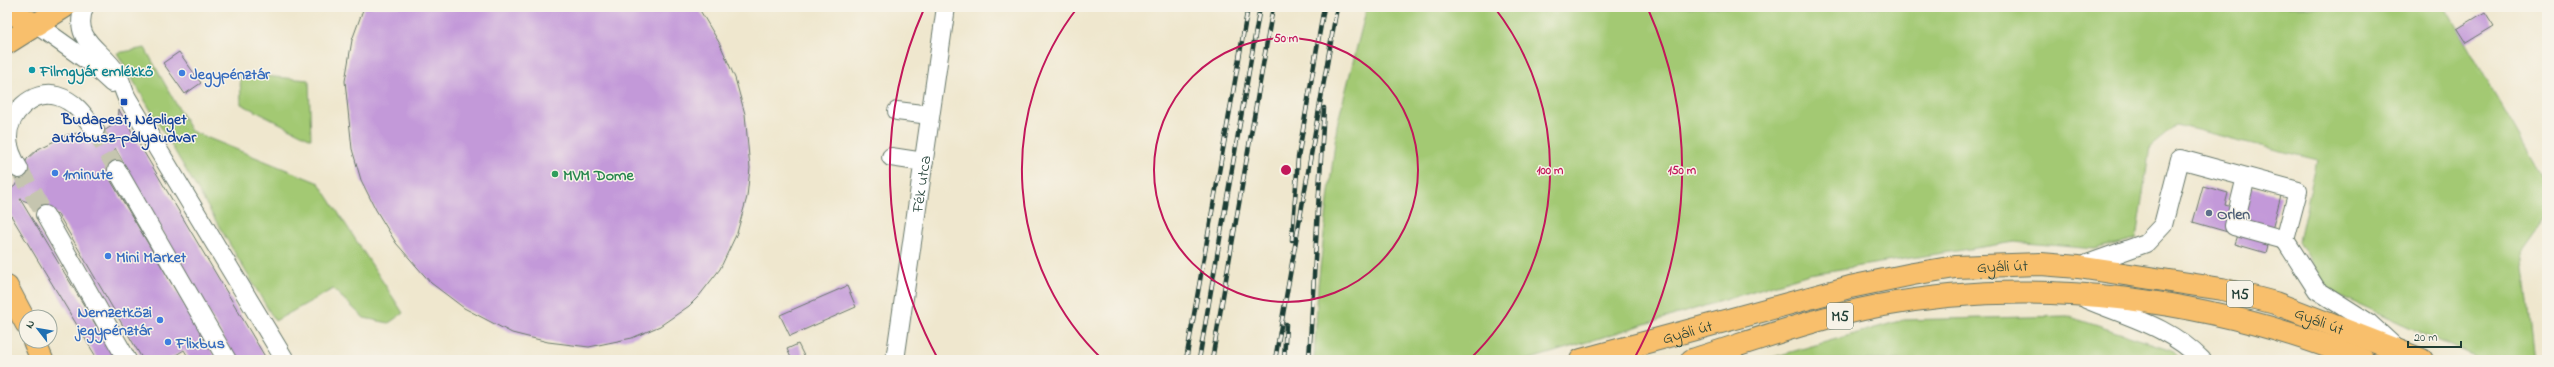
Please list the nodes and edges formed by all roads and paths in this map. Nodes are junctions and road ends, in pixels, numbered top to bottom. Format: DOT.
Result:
graph roads {
  1 [pos="10,7"];
  2 [pos="64,7"];
  3 [pos="84,7"];
  4 [pos="946,7"];
  5 [pos="7,10"];
  6 [pos="37,25"];
  7 [pos="7,43"];
  8 [pos="127,98"];
  9 [pos="898,111"];
  10 [pos="930,115"];
  11 [pos="95,130"];
  12 [pos="891,157"];
  13 [pos="924,162"];
  14 [pos="19,169"];
  15 [pos="117,170"];
  16 [pos="2246,177"];
  17 [pos="44,215"];
  18 [pos="2285,240"];
  19 [pos="2078,267"];
  20 [pos="7,287"];
  21 [pos="2080,296"];
  22 [pos="19,309"];
  23 [pos="2395,348"];
  24 [pos="37,349"];
  25 [pos="42,360"];
  26 [pos="127,360"];
  27 [pos="228,360"];
  28 [pos="285,360"];
  29 [pos="895,360"];
  30 [pos="1581,360"];
  31 [pos="1692,360"];
  32 [pos="2202,360"];
  33 [pos="2363,360"];
  34 [pos="2422,360"];
  1 -- 5 [label="main road"];
  2 -- 6 [label="main road"];
  3 -- 8 [label="street"];
  4 -- 10 [label="street, Fék utca"];
  5 -- 6 [label="main road"];
  6 -- 7 [label="main road"];
  6 -- 8 [label="street"];
  8 -- 28 [label="street"];
  9 -- 10 [label="street"];
  10 -- 13 [label="street, Fék utca"];
  11 -- 14 [label="street"];
  12 -- 13 [label="street"];
  13 -- 29 [label="street, Fék utca"];
  15 -- 27 [label="street"];
  16 -- 18 [label="street"];
  16 -- 18 [label="street"];
  16 -- 19 [label="street"];
  17 -- 26 [label="street"];
  18 -- 23 [label="street"];
  19 -- 23 [label="main road, Gyáli út / M5"];
  19 -- 30 [label="main road, Gyáli út / M5"];
  20 -- 22 [label="main road"];
  21 -- 31 [label="main road, Gyáli út / M5"];
  21 -- 32 [label="street"];
  21 -- 33 [label="main road, Gyáli út / M5"];
  23 -- 34 [label="main road, Gyáli út / M5"];
  24 -- 25 [label="main road"];
}
